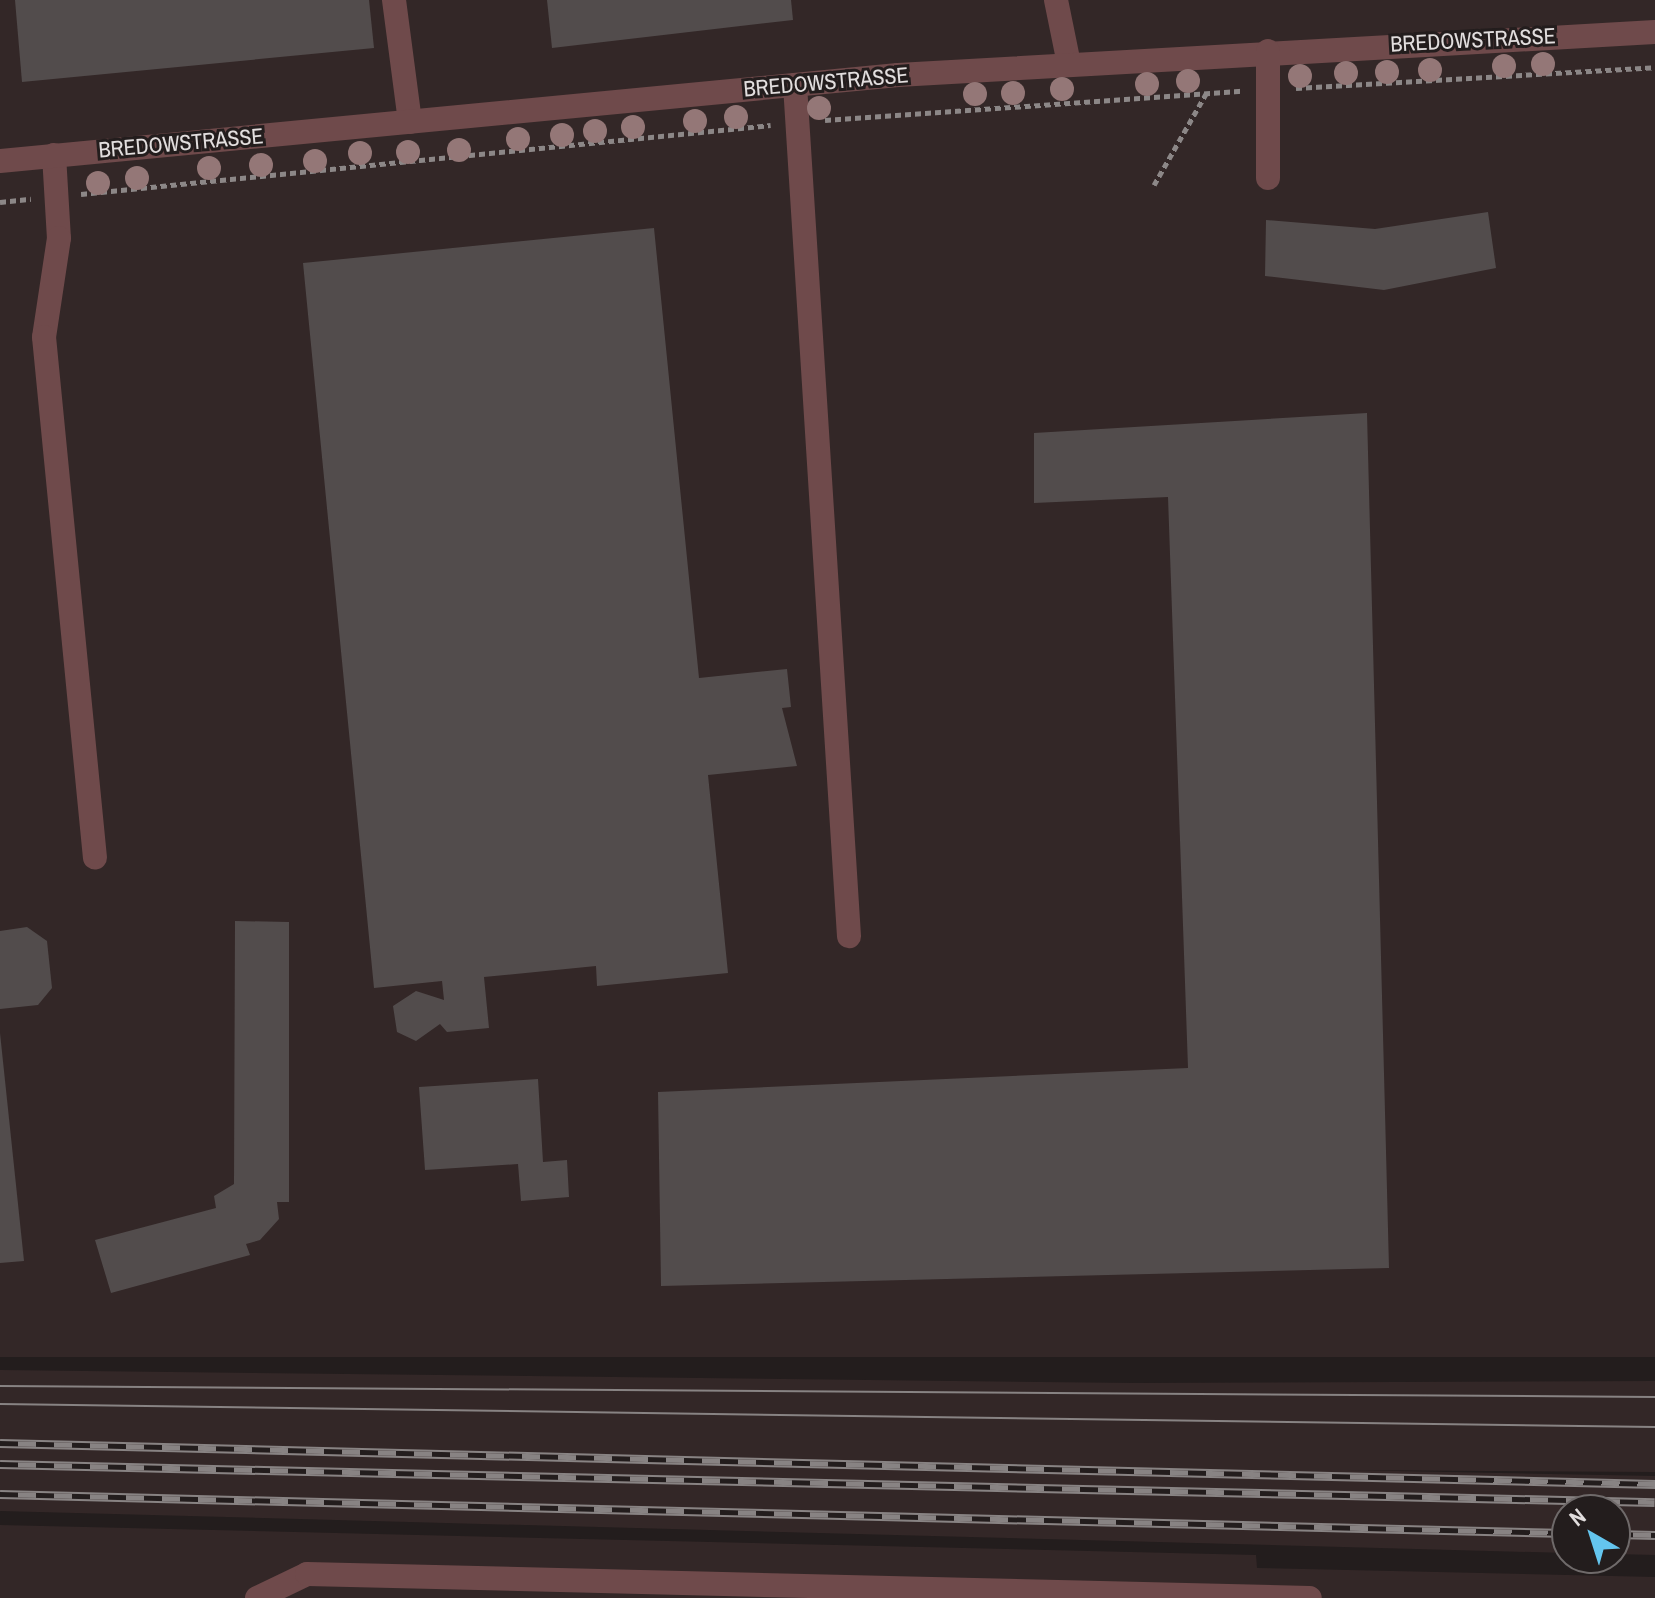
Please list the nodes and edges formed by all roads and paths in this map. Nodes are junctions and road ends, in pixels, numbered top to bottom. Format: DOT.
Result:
graph roads {
  1 [pos="394,0"];
  2 [pos="1056,0"];
  3 [pos="1655,32"];
  4 [pos="1268,51"];
  5 [pos="1229,53"];
  6 [pos="1069,64"];
  7 [pos="795,85"];
  8 [pos="410,122"];
  9 [pos="0,153"];
  10 [pos="54,155"];
  11 [pos="0,161"];
  12 [pos="1268,178"];
  13 [pos="1154,185"];
  14 [pos="95,858"];
  15 [pos="849,936"];
  16 [pos="257,1598"];
  17 [pos="1310,1598"];
  1 -- 8 [label="street"];
  2 -- 6 [label="street"];
  3 -- 4 [label="street, BREDOWSTRASSE"];
  4 -- 5 [label="street, BREDOWSTRASSE"];
  4 -- 12 [label="street"];
  5 -- 6 [label="street, BREDOWSTRASSE"];
  5 -- 13 [label="path"];
  6 -- 7 [label="street, BREDOWSTRASSE"];
  7 -- 8 [label="street, BREDOWSTRASSE"];
  7 -- 15 [label="street"];
  8 -- 10 [label="street, BREDOWSTRASSE"];
  9 -- 11 [label="street"];
  10 -- 11 [label="street, BREDOWSTRASSE"];
  10 -- 14 [label="street"];
  16 -- 17 [label="street"];
}
